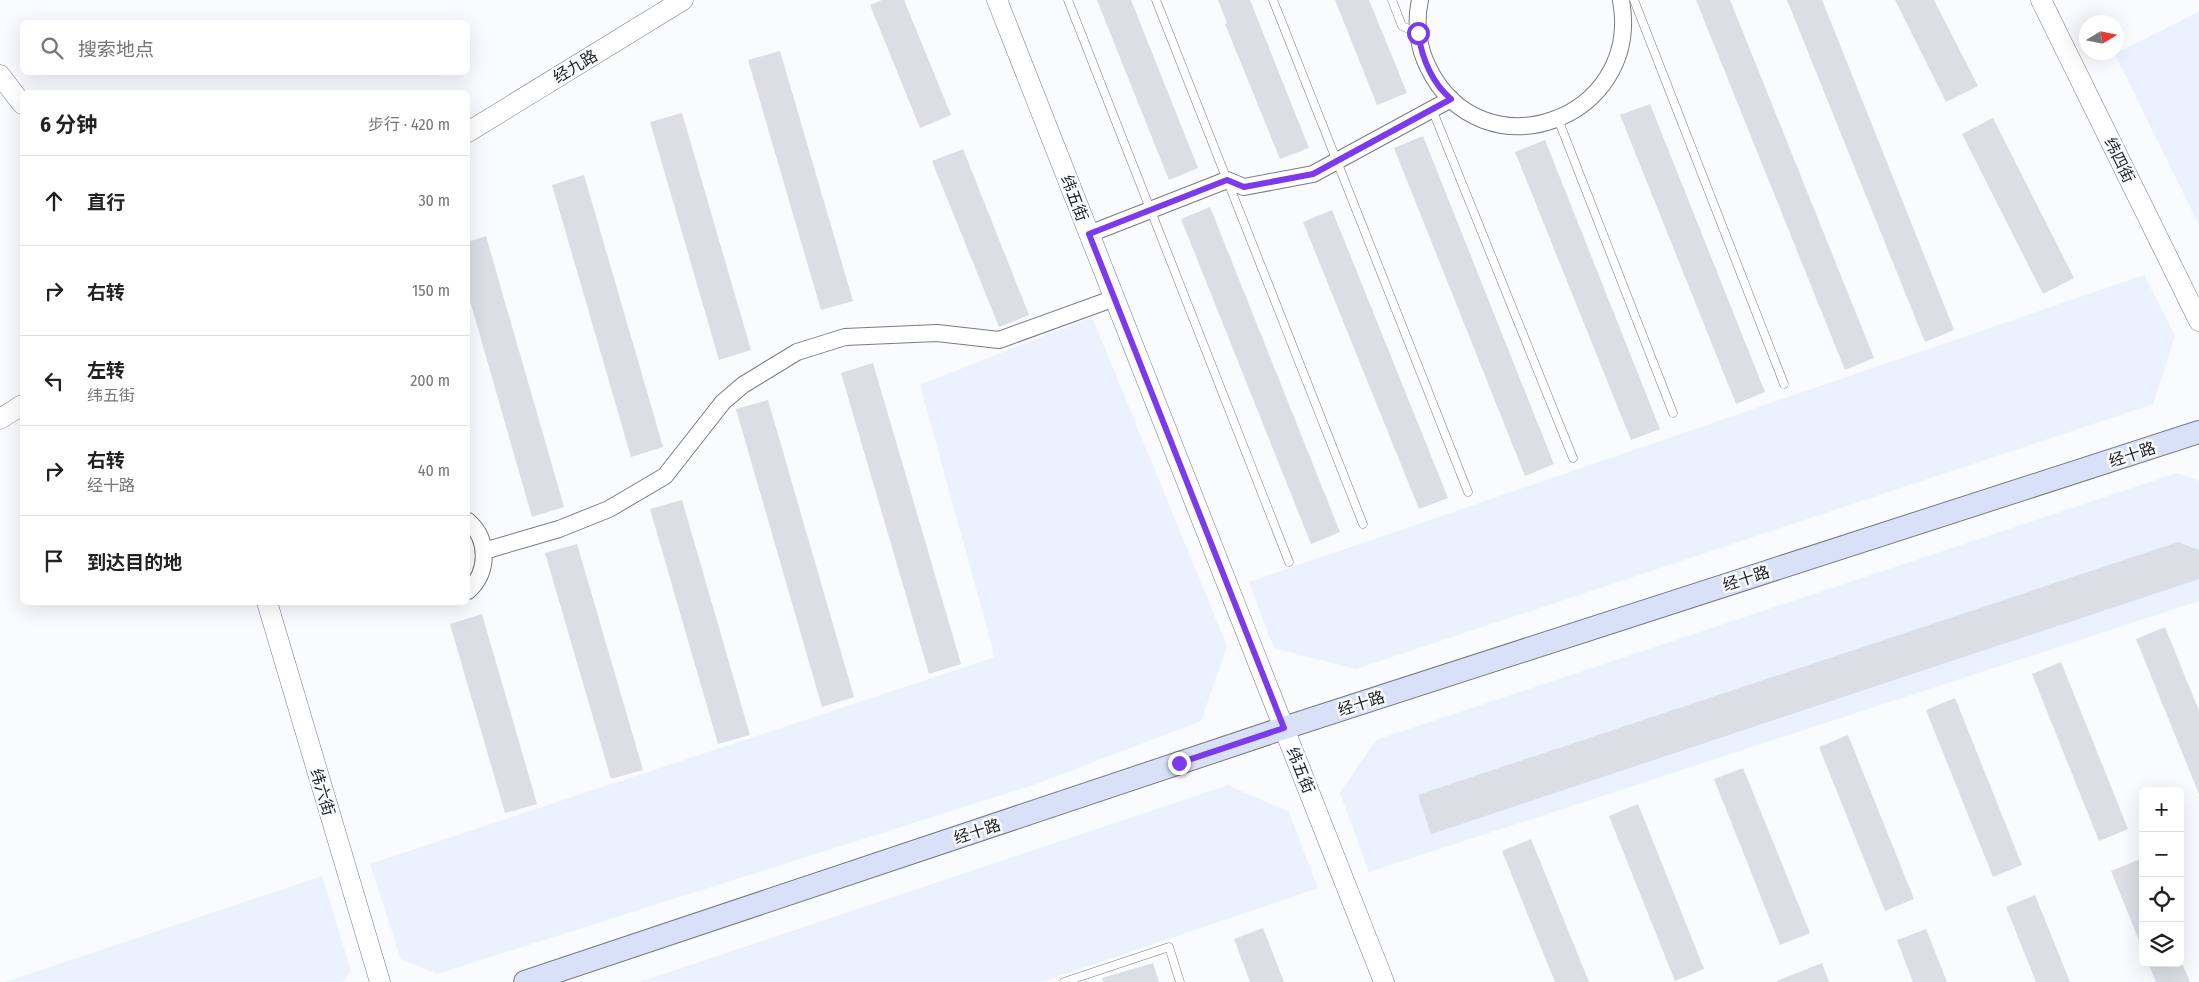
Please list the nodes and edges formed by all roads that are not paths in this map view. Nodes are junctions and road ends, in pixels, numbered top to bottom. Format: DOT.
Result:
graph roads {
  1 [pos="683,0"];
  2 [pos="997,0"];
  3 [pos="1068,0"];
  4 [pos="1156,0"];
  5 [pos="1274,0"];
  6 [pos="1392,0"];
  7 [pos="1420,0"];
  8 [pos="1621,0"];
  9 [pos="1634,0"];
  10 [pos="2041,0"];
  11 [pos="1418,33"];
  12 [pos="0,75"];
  13 [pos="1451,99"];
  14 [pos="20,101"];
  15 [pos="1432,109"];
  16 [pos="1558,119"];
  17 [pos="470,131"];
  18 [pos="1337,161"];
  19 [pos="1227,180"];
  20 [pos="1151,210"];
  21 [pos="1089,234"];
  22 [pos="1114,298"];
  23 [pos="2199,321"];
  24 [pos="1784,384"];
  25 [pos="20,406"];
  26 [pos="1673,413"];
  27 [pos="0,419"];
  28 [pos="2199,432"];
  29 [pos="1573,458"];
  30 [pos="1468,492"];
  31 [pos="470,523"];
  32 [pos="1363,524"];
  33 [pos="484,552"];
  34 [pos="1289,562"];
  35 [pos="470,589"];
  36 [pos="268,605"];
  37 [pos="1284,728"];
  38 [pos="380,982"];
  39 [pos="525,982"];
  40 [pos="1065,982"];
  41 [pos="1180,982"];
  42 [pos="1384,982"];
  1 -- 17 [label="street, 经九路"];
  2 -- 21 [label="street, 纬五街"];
  3 -- 20 [label="lane"];
  4 -- 19 [label="lane"];
  5 -- 18 [label="lane"];
  6 -- 11 [label="lane"];
  7 -- 11 [label="street"];
  8 -- 16 [label="street"];
  9 -- 24 [label="lane"];
  10 -- 23 [label="street, 纬四街"];
  11 -- 13 [label="street"];
  12 -- 14 [label="street"];
  13 -- 15 [label="street"];
  13 -- 16 [label="street"];
  15 -- 18 [label="street"];
  15 -- 29 [label="lane"];
  16 -- 26 [label="lane"];
  18 -- 19 [label="street"];
  18 -- 30 [label="lane"];
  19 -- 20 [label="street"];
  19 -- 32 [label="lane"];
  20 -- 21 [label="street"];
  20 -- 34 [label="lane"];
  21 -- 22 [label="street, 纬五街"];
  22 -- 33 [label="street"];
  22 -- 37 [label="street, 纬五街"];
  25 -- 27 [label="street"];
  28 -- 37 [label="main road, 经十路"];
  31 -- 33 [label="street"];
  33 -- 35 [label="street"];
  36 -- 38 [label="street, 纬六街"];
  37 -- 39 [label="main road, 经十路"];
  37 -- 42 [label="street, 纬五街"];
  40 -- 41 [label="lane"];
}
